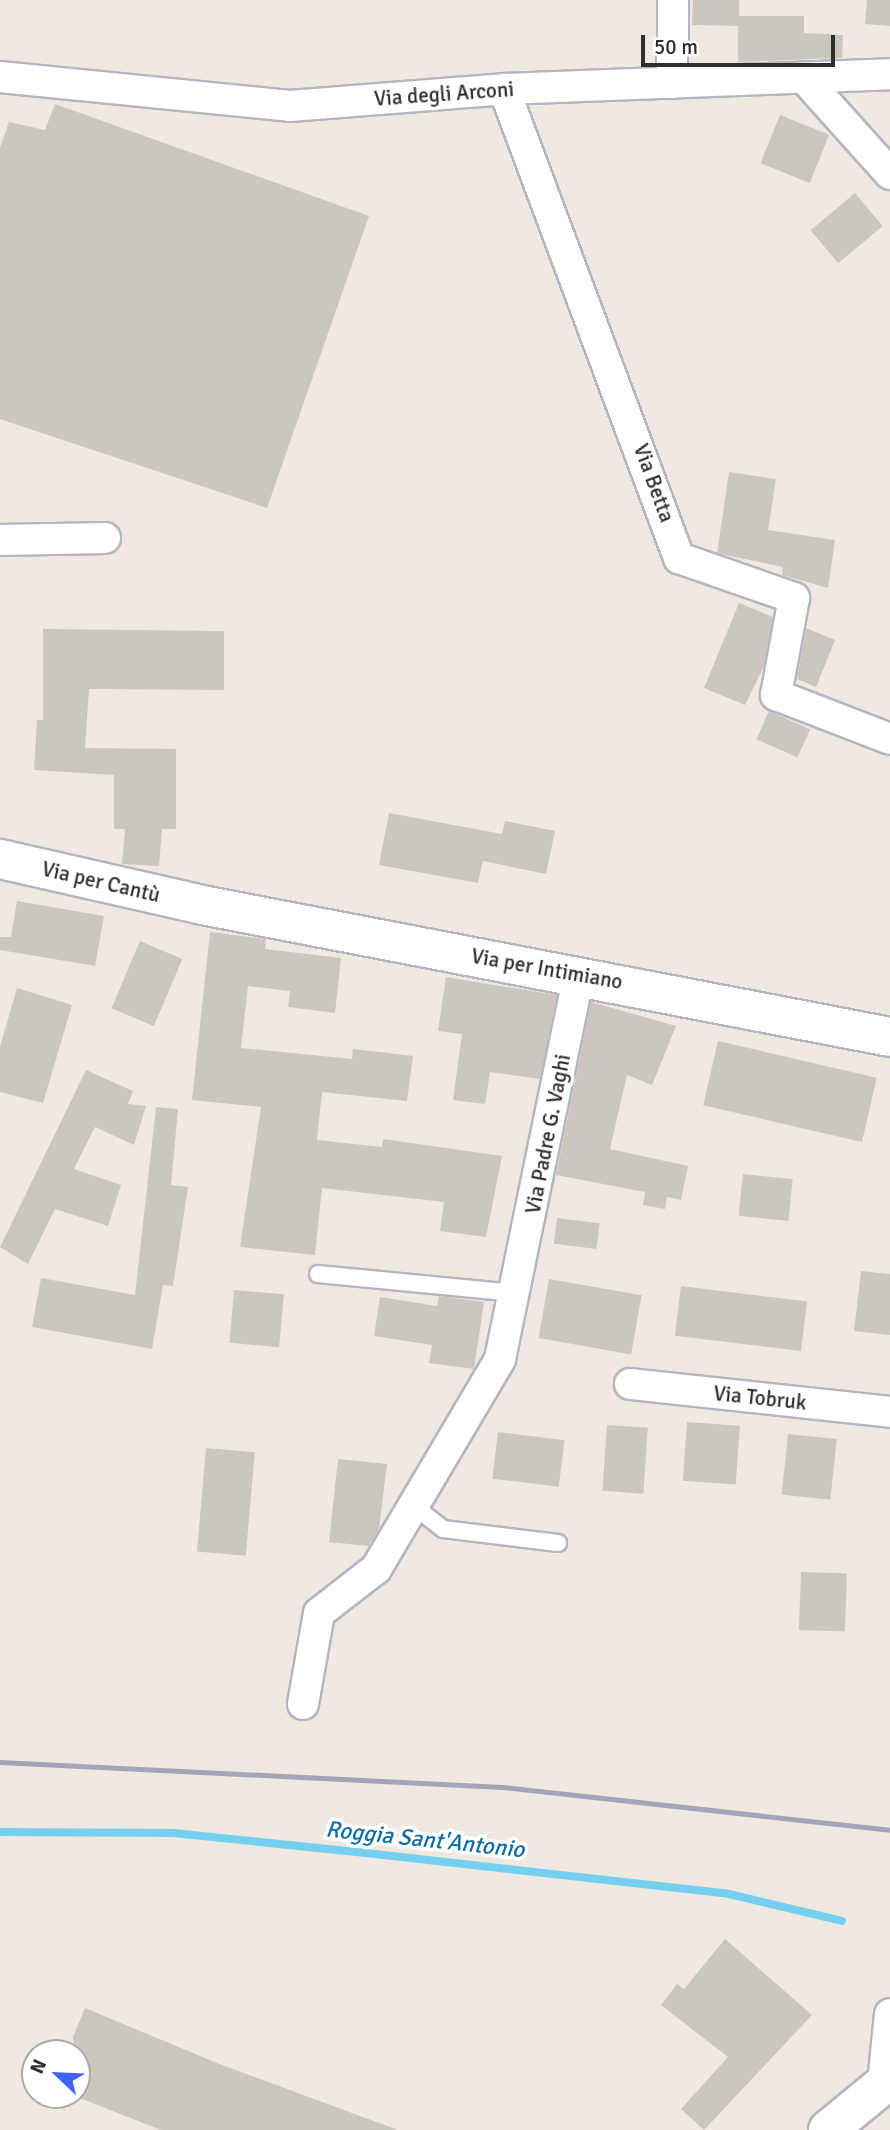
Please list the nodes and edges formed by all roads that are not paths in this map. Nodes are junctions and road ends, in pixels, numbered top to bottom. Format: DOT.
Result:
graph roads {
  1 [pos="673,0"];
  2 [pos="890,74"];
  3 [pos="0,77"];
  4 [pos="804,78"];
  5 [pos="672,83"];
  6 [pos="504,89"];
  7 [pos="890,174"];
  8 [pos="105,538"];
  9 [pos="0,540"];
  10 [pos="890,738"];
  11 [pos="0,859"];
  12 [pos="202,905"];
  13 [pos="579,975"];
  14 [pos="890,1037"];
  15 [pos="318,1274"];
  16 [pos="515,1293"];
  17 [pos="630,1384"];
  18 [pos="890,1412"];
  19 [pos="415,1507"];
  20 [pos="558,1543"];
  21 [pos="303,1704"];
  22 [pos="890,2014"];
  23 [pos="886,2081"];
  24 [pos="828,2130"];
  1 -- 5 [label="street"];
  2 -- 4 [label="street, Via degli Arconi"];
  3 -- 6 [label="street, Via degli Arconi"];
  4 -- 5 [label="street, Via degli Arconi"];
  4 -- 7 [label="street"];
  5 -- 6 [label="street, Via degli Arconi"];
  6 -- 10 [label="street, Via Betta"];
  8 -- 9 [label="street"];
  11 -- 12 [label="street, Via per Cantù"];
  12 -- 13 [label="street, Via per Intimiano"];
  13 -- 14 [label="street, Via per Intimiano"];
  13 -- 16 [label="street, Via Padre G. Vaghi"];
  15 -- 16 [label="lane"];
  16 -- 19 [label="street, Via Padre G. Vaghi"];
  17 -- 18 [label="street, Via Tobruk"];
  19 -- 20 [label="lane"];
  19 -- 21 [label="street, Via Padre G. Vaghi"];
  22 -- 23 [label="street"];
  23 -- 24 [label="street"];
}
